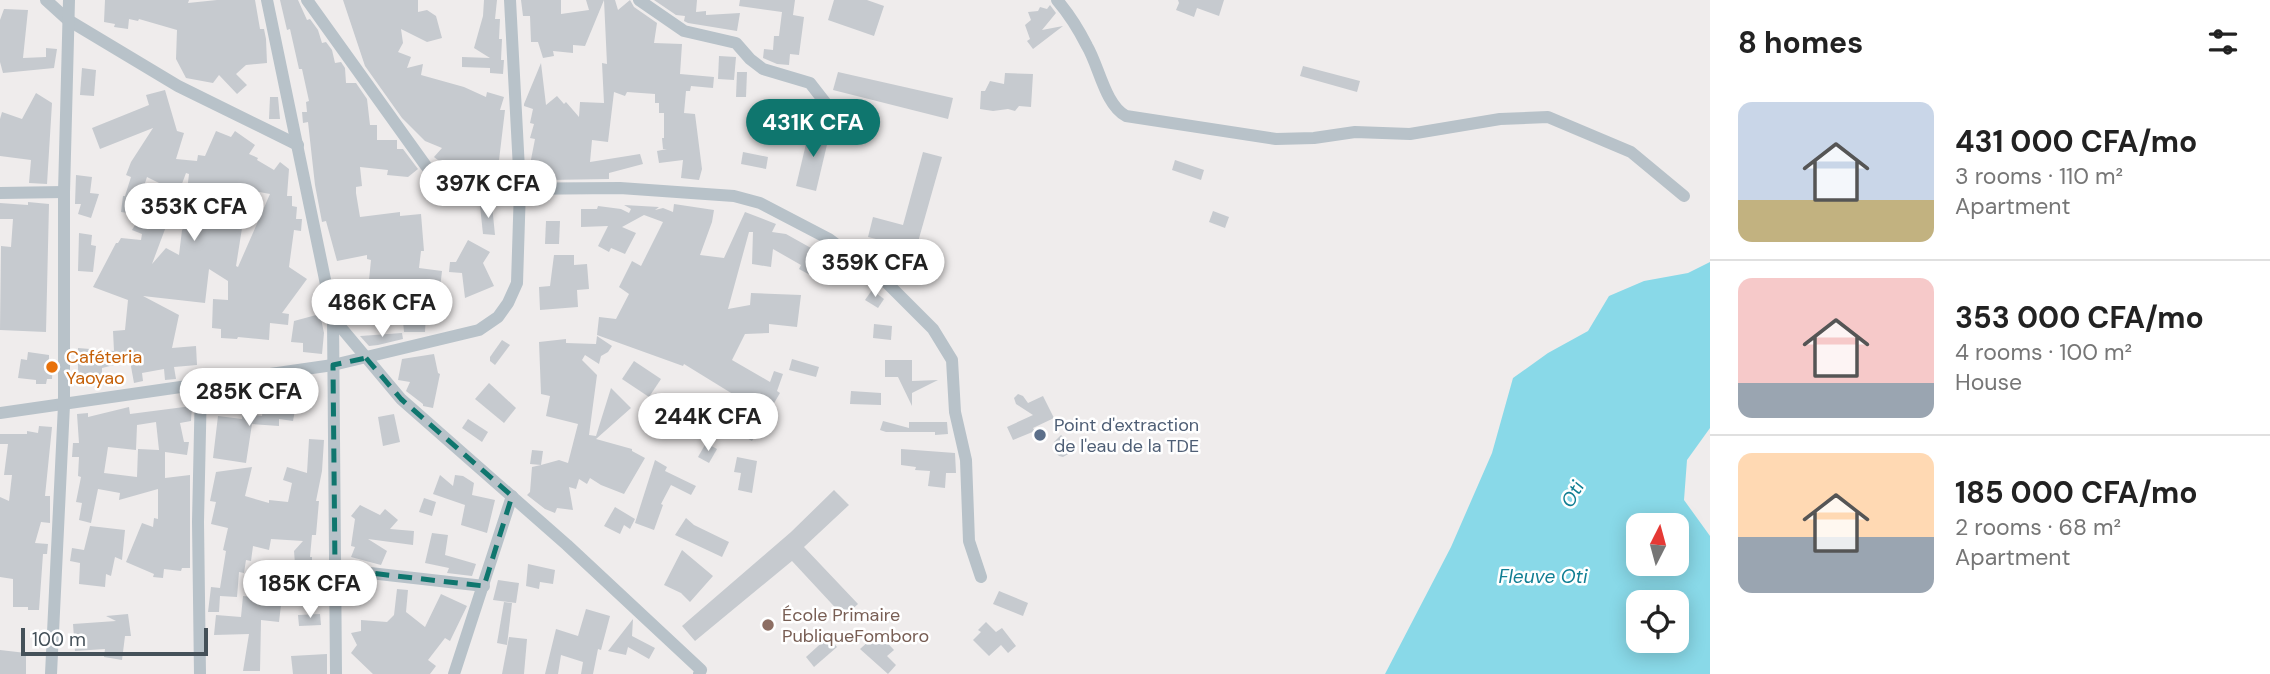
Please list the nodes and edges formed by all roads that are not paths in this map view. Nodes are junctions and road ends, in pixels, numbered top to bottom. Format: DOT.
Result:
graph roads {
  1 [pos="46,0"];
  2 [pos="69,0"];
  3 [pos="267,0"];
  4 [pos="307,0"];
  5 [pos="510,0"];
  6 [pos="639,0"];
  7 [pos="1057,0"];
  8 [pos="68,20"];
  9 [pos="845,128"];
  10 [pos="298,145"];
  11 [pos="520,188"];
  12 [pos="64,192"];
  13 [pos="0,193"];
  14 [pos="1684,196"];
  15 [pos="333,318"];
  16 [pos="366,358"];
  17 [pos="333,365"];
  18 [pos="201,385"];
  19 [pos="64,405"];
  20 [pos="0,413"];
  21 [pos="512,496"];
  22 [pos="335,569"];
  23 [pos="981,577"];
  24 [pos="484,586"];
  25 [pos="51,674"];
  26 [pos="200,674"];
  27 [pos="336,674"];
  28 [pos="454,674"];
  29 [pos="699,674"];
  1 -- 8 [label="street"];
  2 -- 8 [label="street"];
  3 -- 10 [label="street"];
  4 -- 11 [label="street"];
  5 -- 11 [label="street"];
  6 -- 9 [label="street"];
  7 -- 14 [label="street"];
  8 -- 10 [label="street"];
  8 -- 12 [label="street"];
  10 -- 15 [label="street"];
  11 -- 16 [label="street"];
  11 -- 23 [label="street"];
  12 -- 13 [label="street"];
  12 -- 19 [label="street"];
  15 -- 16 [label="street"];
  15 -- 17 [label="street"];
  16 -- 17 [label="street"];
  16 -- 21 [label="street"];
  17 -- 18 [label="street"];
  17 -- 22 [label="street"];
  18 -- 19 [label="street"];
  18 -- 26 [label="street"];
  19 -- 20 [label="street"];
  19 -- 25 [label="street"];
  21 -- 24 [label="street"];
  21 -- 29 [label="street"];
  22 -- 24 [label="street"];
  22 -- 27 [label="street"];
  24 -- 28 [label="street"];
}
